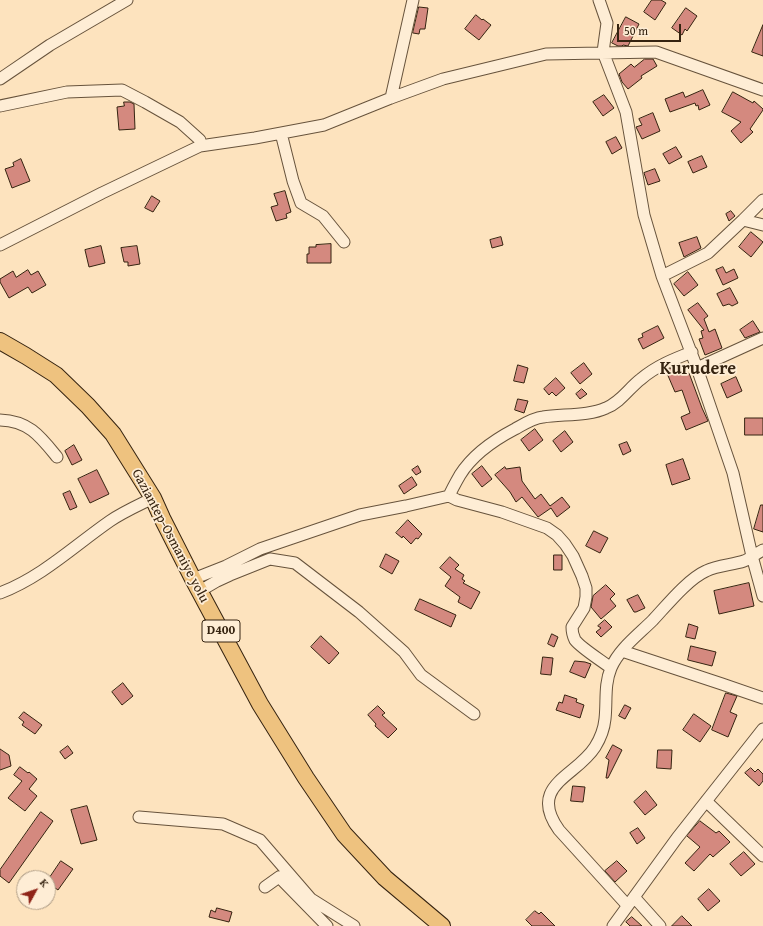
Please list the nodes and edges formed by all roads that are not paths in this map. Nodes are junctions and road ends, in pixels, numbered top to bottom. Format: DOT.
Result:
graph roads {
  1 [pos="127,0"];
  2 [pos="413,0"];
  3 [pos="599,0"];
  4 [pos="604,52"];
  5 [pos="0,79"];
  6 [pos="763,90"];
  7 [pos="391,98"];
  8 [pos="0,106"];
  9 [pos="281,133"];
  10 [pos="200,146"];
  11 [pos="763,200"];
  12 [pos="743,220"];
  13 [pos="763,225"];
  14 [pos="344,242"];
  15 [pos="0,246"];
  16 [pos="662,276"];
  17 [pos="763,338"];
  18 [pos="0,341"];
  19 [pos="692,352"];
  20 [pos="697,368"];
  21 [pos="0,420"];
  22 [pos="57,457"];
  23 [pos="449,496"];
  24 [pos="153,498"];
  25 [pos="763,550"];
  26 [pos="752,556"];
  27 [pos="197,585"];
  28 [pos="1,592"];
  29 [pos="763,596"];
  30 [pos="622,651"];
  31 [pos="611,668"];
  32 [pos="763,698"];
  33 [pos="474,714"];
  34 [pos="763,729"];
  35 [pos="706,801"];
  36 [pos="139,817"];
  37 [pos="763,856"];
  38 [pos="264,887"];
  39 [pos="630,901"];
  40 [pos="328,926"];
  41 [pos="354,926"];
  42 [pos="442,926"];
  43 [pos="613,926"];
  44 [pos="660,926"];
  1 -- 5 [label="street"];
  2 -- 7 [label="street"];
  3 -- 4 [label="street"];
  4 -- 6 [label="street"];
  4 -- 7 [label="street"];
  4 -- 16 [label="street"];
  7 -- 9 [label="street"];
  8 -- 10 [label="street"];
  9 -- 10 [label="street"];
  9 -- 14 [label="street"];
  10 -- 15 [label="street"];
  11 -- 12 [label="street"];
  12 -- 13 [label="street"];
  12 -- 16 [label="street"];
  16 -- 19 [label="street"];
  17 -- 20 [label="street"];
  18 -- 24 [label="highway, Gaziantep-Osmaniye yolu / D400"];
  19 -- 20 [label="street"];
  19 -- 23 [label="street"];
  20 -- 26 [label="street"];
  21 -- 22 [label="street"];
  23 -- 27 [label="street"];
  23 -- 31 [label="street"];
  24 -- 27 [label="highway, Gaziantep-Osmaniye yolu / D400"];
  24 -- 28 [label="street"];
  25 -- 26 [label="street"];
  26 -- 29 [label="street"];
  26 -- 30 [label="street"];
  27 -- 33 [label="street"];
  27 -- 42 [label="highway, Gaziantep-Osmaniye yolu / D400"];
  30 -- 31 [label="street"];
  30 -- 32 [label="street"];
  31 -- 39 [label="street"];
  34 -- 35 [label="street"];
  35 -- 37 [label="street"];
  35 -- 39 [label="street"];
  36 -- 41 [label="street"];
  38 -- 40 [label="street"];
  39 -- 43 [label="street"];
  39 -- 44 [label="street"];
}
